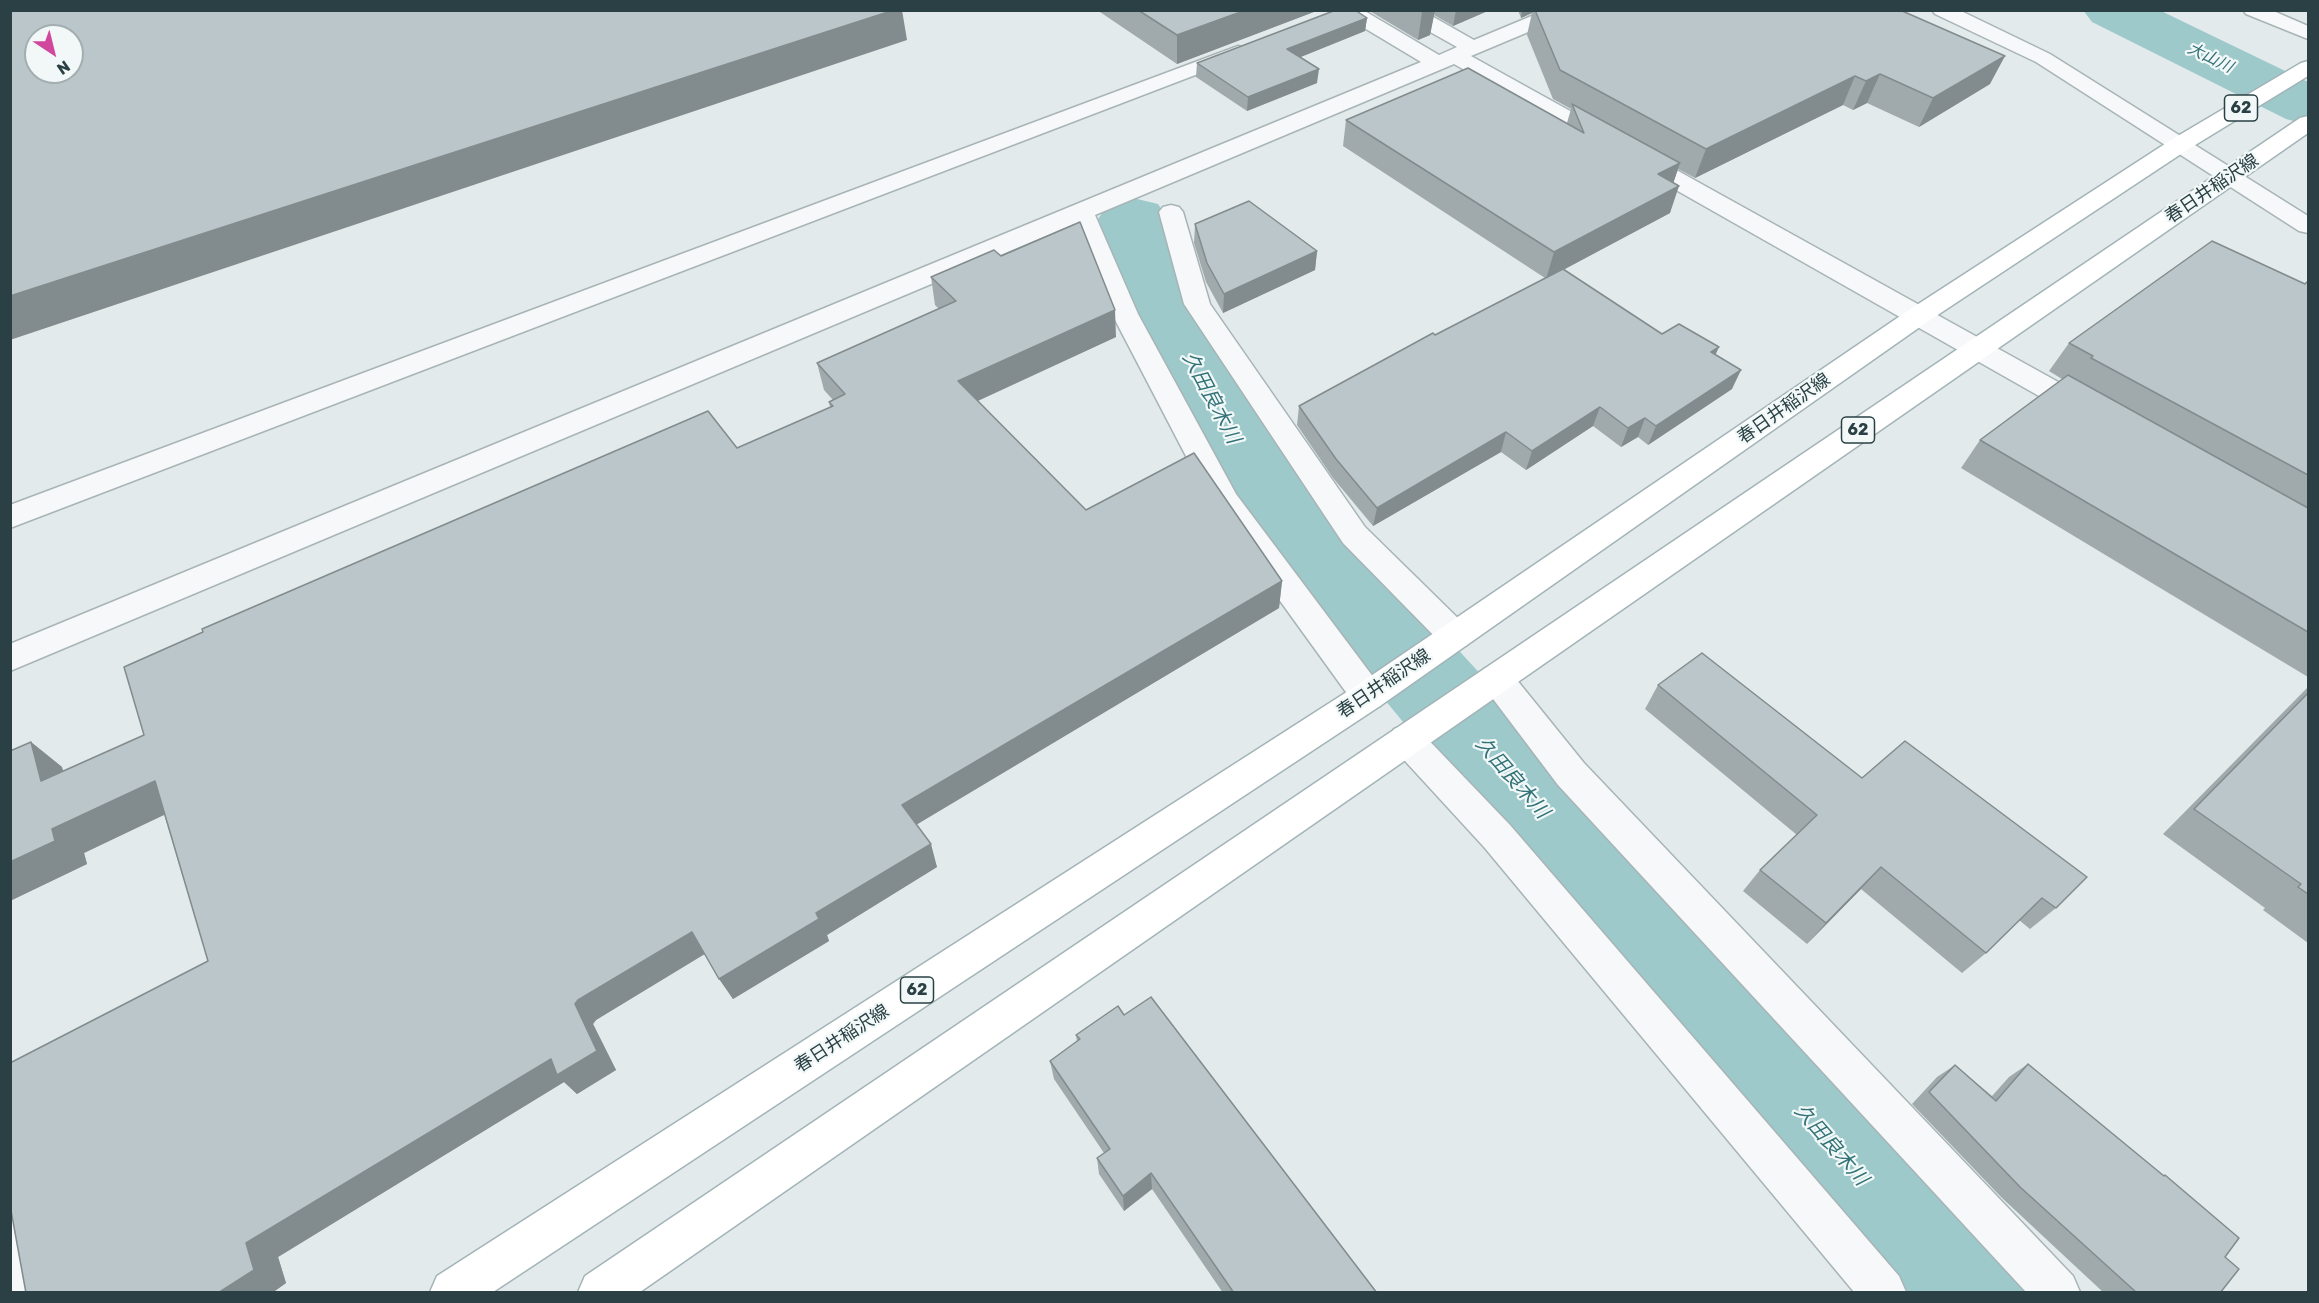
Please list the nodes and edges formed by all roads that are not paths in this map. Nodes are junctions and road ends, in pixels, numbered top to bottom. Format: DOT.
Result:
graph roads {
  1 [pos="1405,10"];
  2 [pos="1564,10"];
  3 [pos="1941,10"];
  4 [pos="2253,10"];
  5 [pos="1339,13"];
  6 [pos="2308,33"];
  7 [pos="1257,44"];
  8 [pos="1455,56"];
  9 [pos="2306,69"];
  10 [pos="2308,123"];
  11 [pos="2179,145"];
  12 [pos="2229,177"];
  13 [pos="1081,211"];
  14 [pos="1171,212"];
  15 [pos="2308,226"];
  16 [pos="1918,316"];
  17 [pos="1976,349"];
  18 [pos="2111,424"];
  19 [pos="10,517"];
  20 [pos="1451,639"];
  21 [pos="10,658"];
  22 [pos="1492,681"];
  23 [pos="1374,691"];
  24 [pos="1413,735"];
  25 [pos="10,1215"];
  26 [pos="25,1293"];
  27 [pos="453,1293"];
  28 [pos="601,1293"];
  29 [pos="1882,1293"];
  30 [pos="2057,1293"];
  1 -- 8 [label="street"];
  2 -- 8 [label="street"];
  3 -- 11 [label="street"];
  4 -- 6 [label="street"];
  5 -- 8 [label="street"];
  7 -- 19 [label="street"];
  8 -- 13 [label="street"];
  8 -- 16 [label="street"];
  9 -- 11 [label="main road, 春日井稲沢線 / 62"];
  10 -- 12 [label="main road, 春日井稲沢線 / 62"];
  11 -- 12 [label="street"];
  11 -- 16 [label="main road, 春日井稲沢線 / 62"];
  12 -- 15 [label="street"];
  12 -- 17 [label="main road, 春日井稲沢線 / 62"];
  13 -- 21 [label="street"];
  13 -- 23 [label="street"];
  14 -- 20 [label="street"];
  16 -- 17 [label="street"];
  16 -- 20 [label="main road, 春日井稲沢線 / 62"];
  17 -- 18 [label="street"];
  17 -- 22 [label="main road, 春日井稲沢線 / 62"];
  20 -- 23 [label="main road, 春日井稲沢線 / 62"];
  22 -- 24 [label="main road, 春日井稲沢線 / 62"];
  22 -- 30 [label="street"];
  23 -- 27 [label="main road, 春日井稲沢線 / 62"];
  24 -- 28 [label="main road, 春日井稲沢線 / 62"];
  24 -- 29 [label="street"];
  25 -- 26 [label="street"];
}
